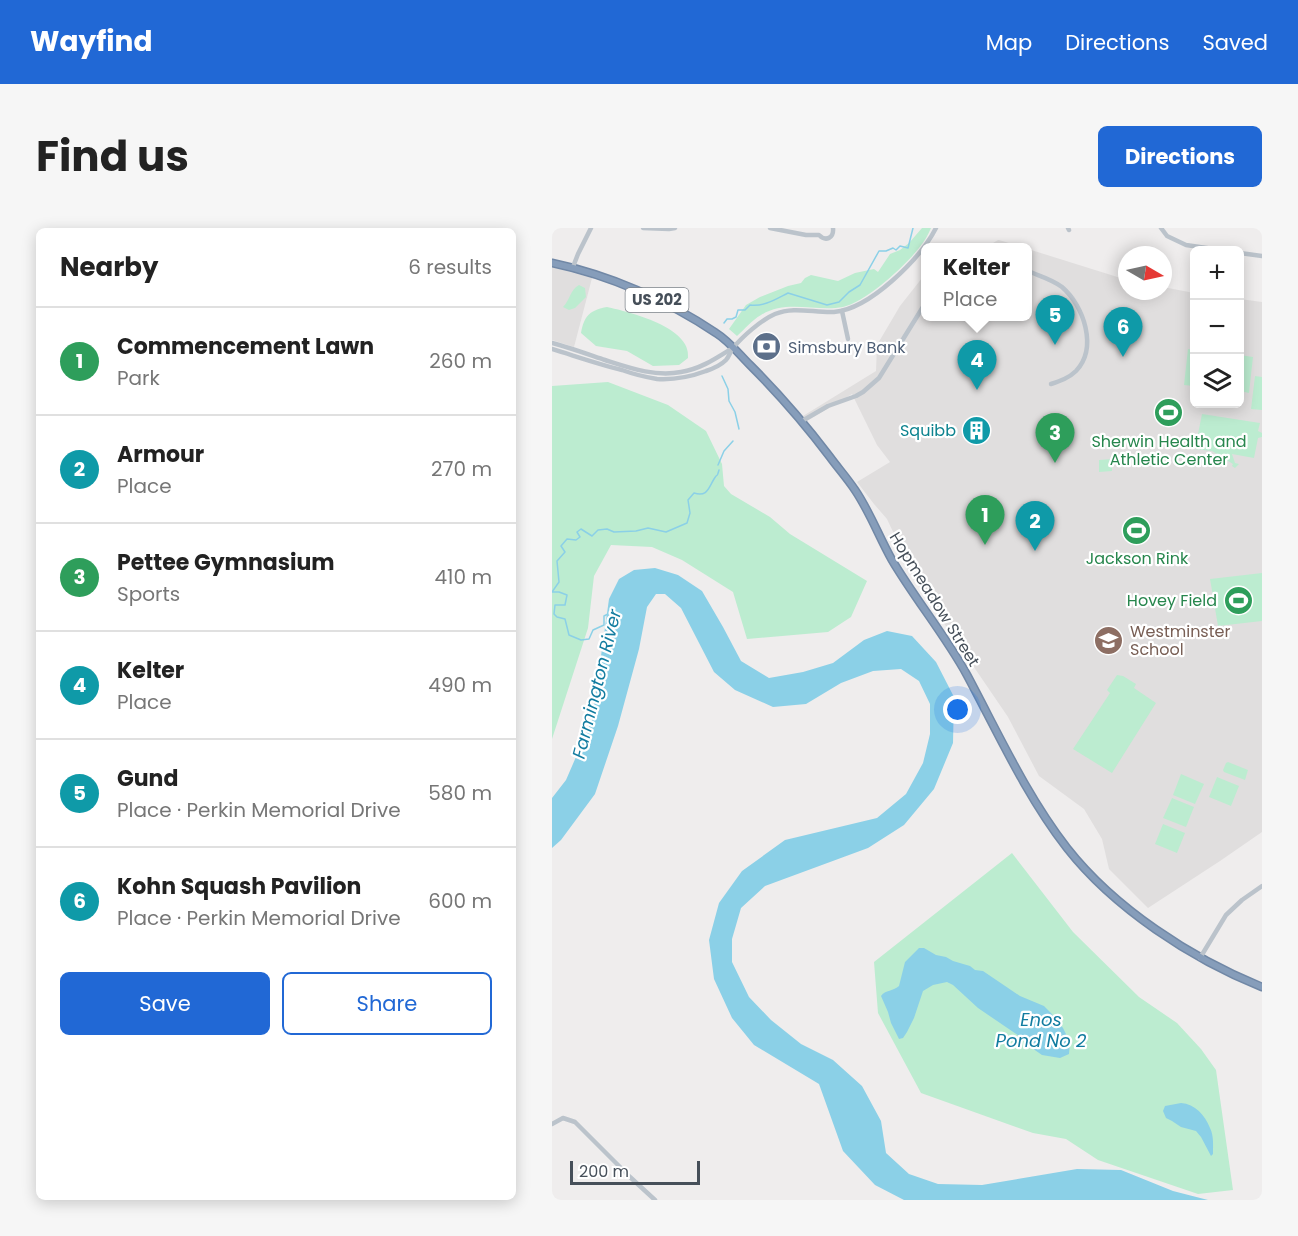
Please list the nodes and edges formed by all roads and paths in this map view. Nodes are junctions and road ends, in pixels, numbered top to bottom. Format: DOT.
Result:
graph roads {
  1 [pos="591,228"];
  2 [pos="643,228"];
  3 [pos="675,228"];
  4 [pos="770,228"];
  5 [pos="833,228"];
  6 [pos="936,228"];
  7 [pos="1161,228"];
  8 [pos="819,232"];
  9 [pos="926,243"];
  10 [pos="1193,246"];
  11 [pos="921,250"];
  12 [pos="1244,254"];
  13 [pos="1262,256"];
  14 [pos="552,263"];
  15 [pos="573,267"];
  16 [pos="1032,273"];
  17 [pos="842,310"];
  18 [pos="921,310"];
  19 [pos="848,339"];
  20 [pos="552,343"];
  21 [pos="734,348"];
  22 [pos="552,349"];
  23 [pos="1051,384"];
  24 [pos="802,421"];
  25 [pos="1262,886"];
  26 [pos="1200,958"];
  27 [pos="1262,987"];
  28 [pos="552,1124"];
  29 [pos="655,1200"];
  1 -- 15 [label="street"];
  2 -- 3 [label="street"];
  4 -- 8 [label="street"];
  5 -- 8 [label="street"];
  6 -- 9 [label="street"];
  7 -- 10 [label="street"];
  11 -- 17 [label="street"];
  12 -- 13 [label="street"];
  14 -- 15 [label="highway, Hopmeadow Street / US 202"];
  15 -- 21 [label="highway, Hopmeadow Street / US 202"];
  16 -- 23 [label="street"];
  17 -- 19 [label="street"];
  17 -- 21 [label="street"];
  18 -- 24 [label="street"];
  20 -- 21 [label="street"];
  21 -- 22 [label="street"];
  21 -- 24 [label="highway, Hopmeadow Street / US 202"];
  24 -- 26 [label="highway, Hopmeadow Street / US 202"];
  25 -- 26 [label="street"];
  26 -- 27 [label="highway, Hopmeadow Street / US 202"];
  28 -- 29 [label="street"];
}
